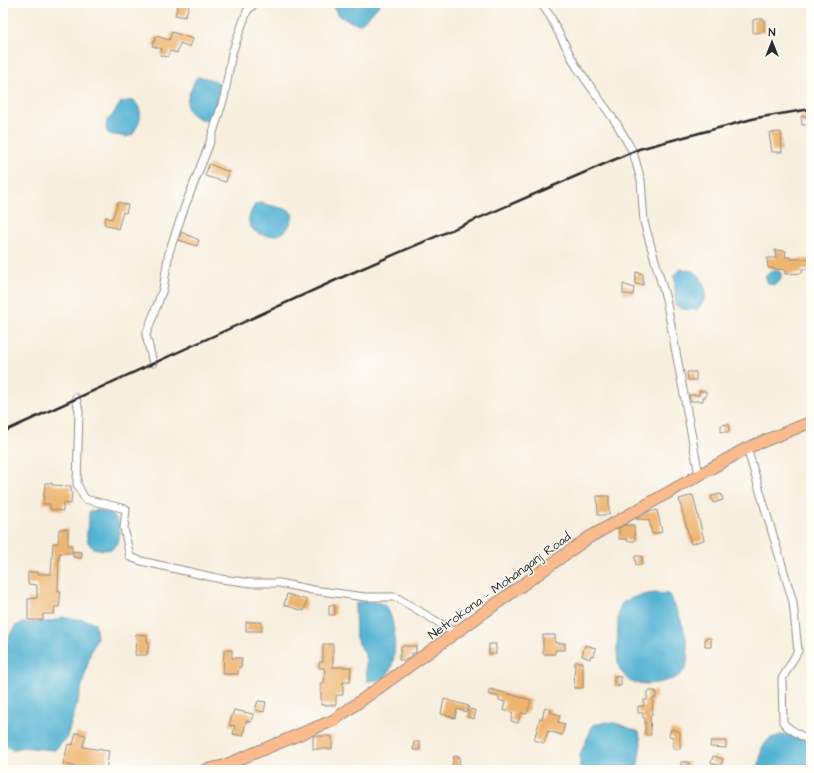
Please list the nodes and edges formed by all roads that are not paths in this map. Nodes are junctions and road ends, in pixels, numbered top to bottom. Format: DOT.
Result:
graph roads {
  1 [pos="255,3"];
  2 [pos="541,3"];
  3 [pos="153,363"];
  4 [pos="76,398"];
  5 [pos="811,422"];
  6 [pos="747,448"];
  7 [pos="699,475"];
  8 [pos="456,633"];
  9 [pos="811,742"];
  10 [pos="222,768"];
  11 [pos="205,770"];
  1 -- 3 [label="street"];
  2 -- 7 [label="street"];
  4 -- 8 [label="street"];
  5 -- 6 [label="main road, Netrokona - Mohanganj Road"];
  6 -- 7 [label="main road, Netrokona - Mohanganj Road"];
  6 -- 9 [label="street"];
  7 -- 8 [label="main road, Netrokona - Mohanganj Road"];
  8 -- 10 [label="main road, Netrokona - Mohanganj Road"];
  10 -- 11 [label="main road, Netrokona - Mohanganj Road"];
}
